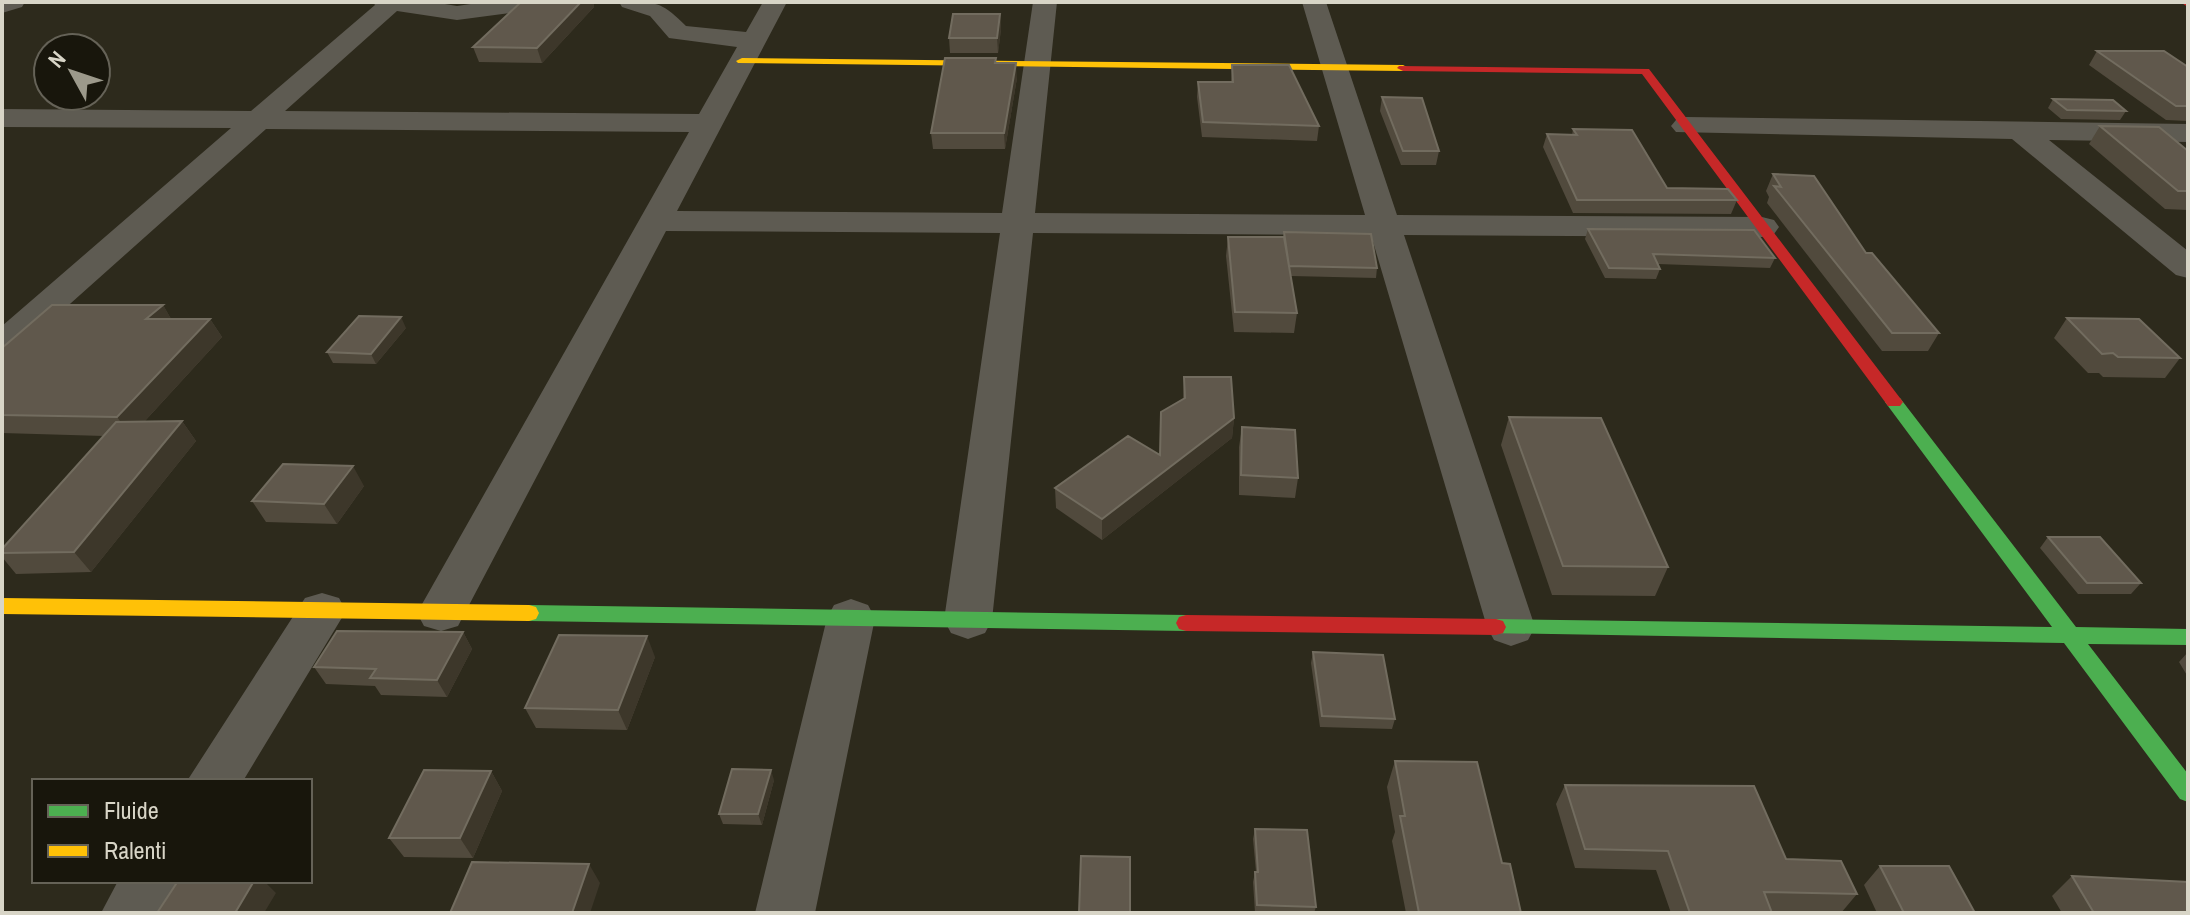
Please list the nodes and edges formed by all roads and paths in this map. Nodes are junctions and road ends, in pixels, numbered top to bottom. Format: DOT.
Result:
graph roads {
  1 [pos="13,2"];
  2 [pos="540,2"];
  3 [pos="631,2"];
  4 [pos="775,2"];
  5 [pos="1045,2"];
  6 [pos="1314,2"];
  7 [pos="390,3"];
  8 [pos="2,6"];
  9 [pos="748,51"];
  10 [pos="1037,64"];
  11 [pos="1335,68"];
  12 [pos="2,118"];
  13 [pos="259,120"];
  14 [pos="708,123"];
  15 [pos="1686,126"];
  16 [pos="2020,131"];
  17 [pos="2188,133"];
  18 [pos="655,221"];
  19 [pos="1018,223"];
  20 [pos="1384,224"];
  21 [pos="1762,227"];
  22 [pos="2188,268"];
  23 [pos="2,345"];
  24 [pos="2,606"];
  25 [pos="322,611"];
  26 [pos="441,613"];
  27 [pos="851,618"];
  28 [pos="968,620"];
  29 [pos="1511,627"];
  30 [pos="2070,635"];
  31 [pos="2188,637"];
  32 [pos="215,779"];
  33 [pos="2188,792"];
  34 [pos="150,883"];
  35 [pos="131,913"];
  36 [pos="785,913"];
  1 -- 8 [label="street"];
  2 -- 7 [label="street"];
  3 -- 9 [label="street"];
  4 -- 9 [label="street"];
  5 -- 10 [label="street"];
  6 -- 11 [label="street"];
  7 -- 13 [label="street"];
  9 -- 10 [label="street"];
  9 -- 14 [label="street"];
  10 -- 11 [label="street"];
  10 -- 19 [label="street"];
  11 -- 15 [label="street"];
  11 -- 20 [label="street"];
  12 -- 13 [label="street"];
  13 -- 14 [label="street"];
  13 -- 23 [label="street"];
  14 -- 18 [label="street"];
  15 -- 16 [label="street"];
  15 -- 21 [label="street"];
  16 -- 17 [label="street"];
  16 -- 22 [label="street"];
  18 -- 19 [label="street"];
  18 -- 26 [label="street"];
  19 -- 20 [label="street"];
  19 -- 28 [label="street"];
  20 -- 21 [label="street"];
  20 -- 29 [label="street"];
  21 -- 30 [label="street"];
  24 -- 25 [label="street"];
  25 -- 26 [label="street"];
  25 -- 32 [label="street"];
  26 -- 27 [label="street"];
  27 -- 28 [label="street"];
  27 -- 36 [label="street"];
  28 -- 29 [label="street"];
  29 -- 30 [label="street"];
  30 -- 31 [label="street"];
  30 -- 33 [label="street"];
  34 -- 35 [label="street"];
}
